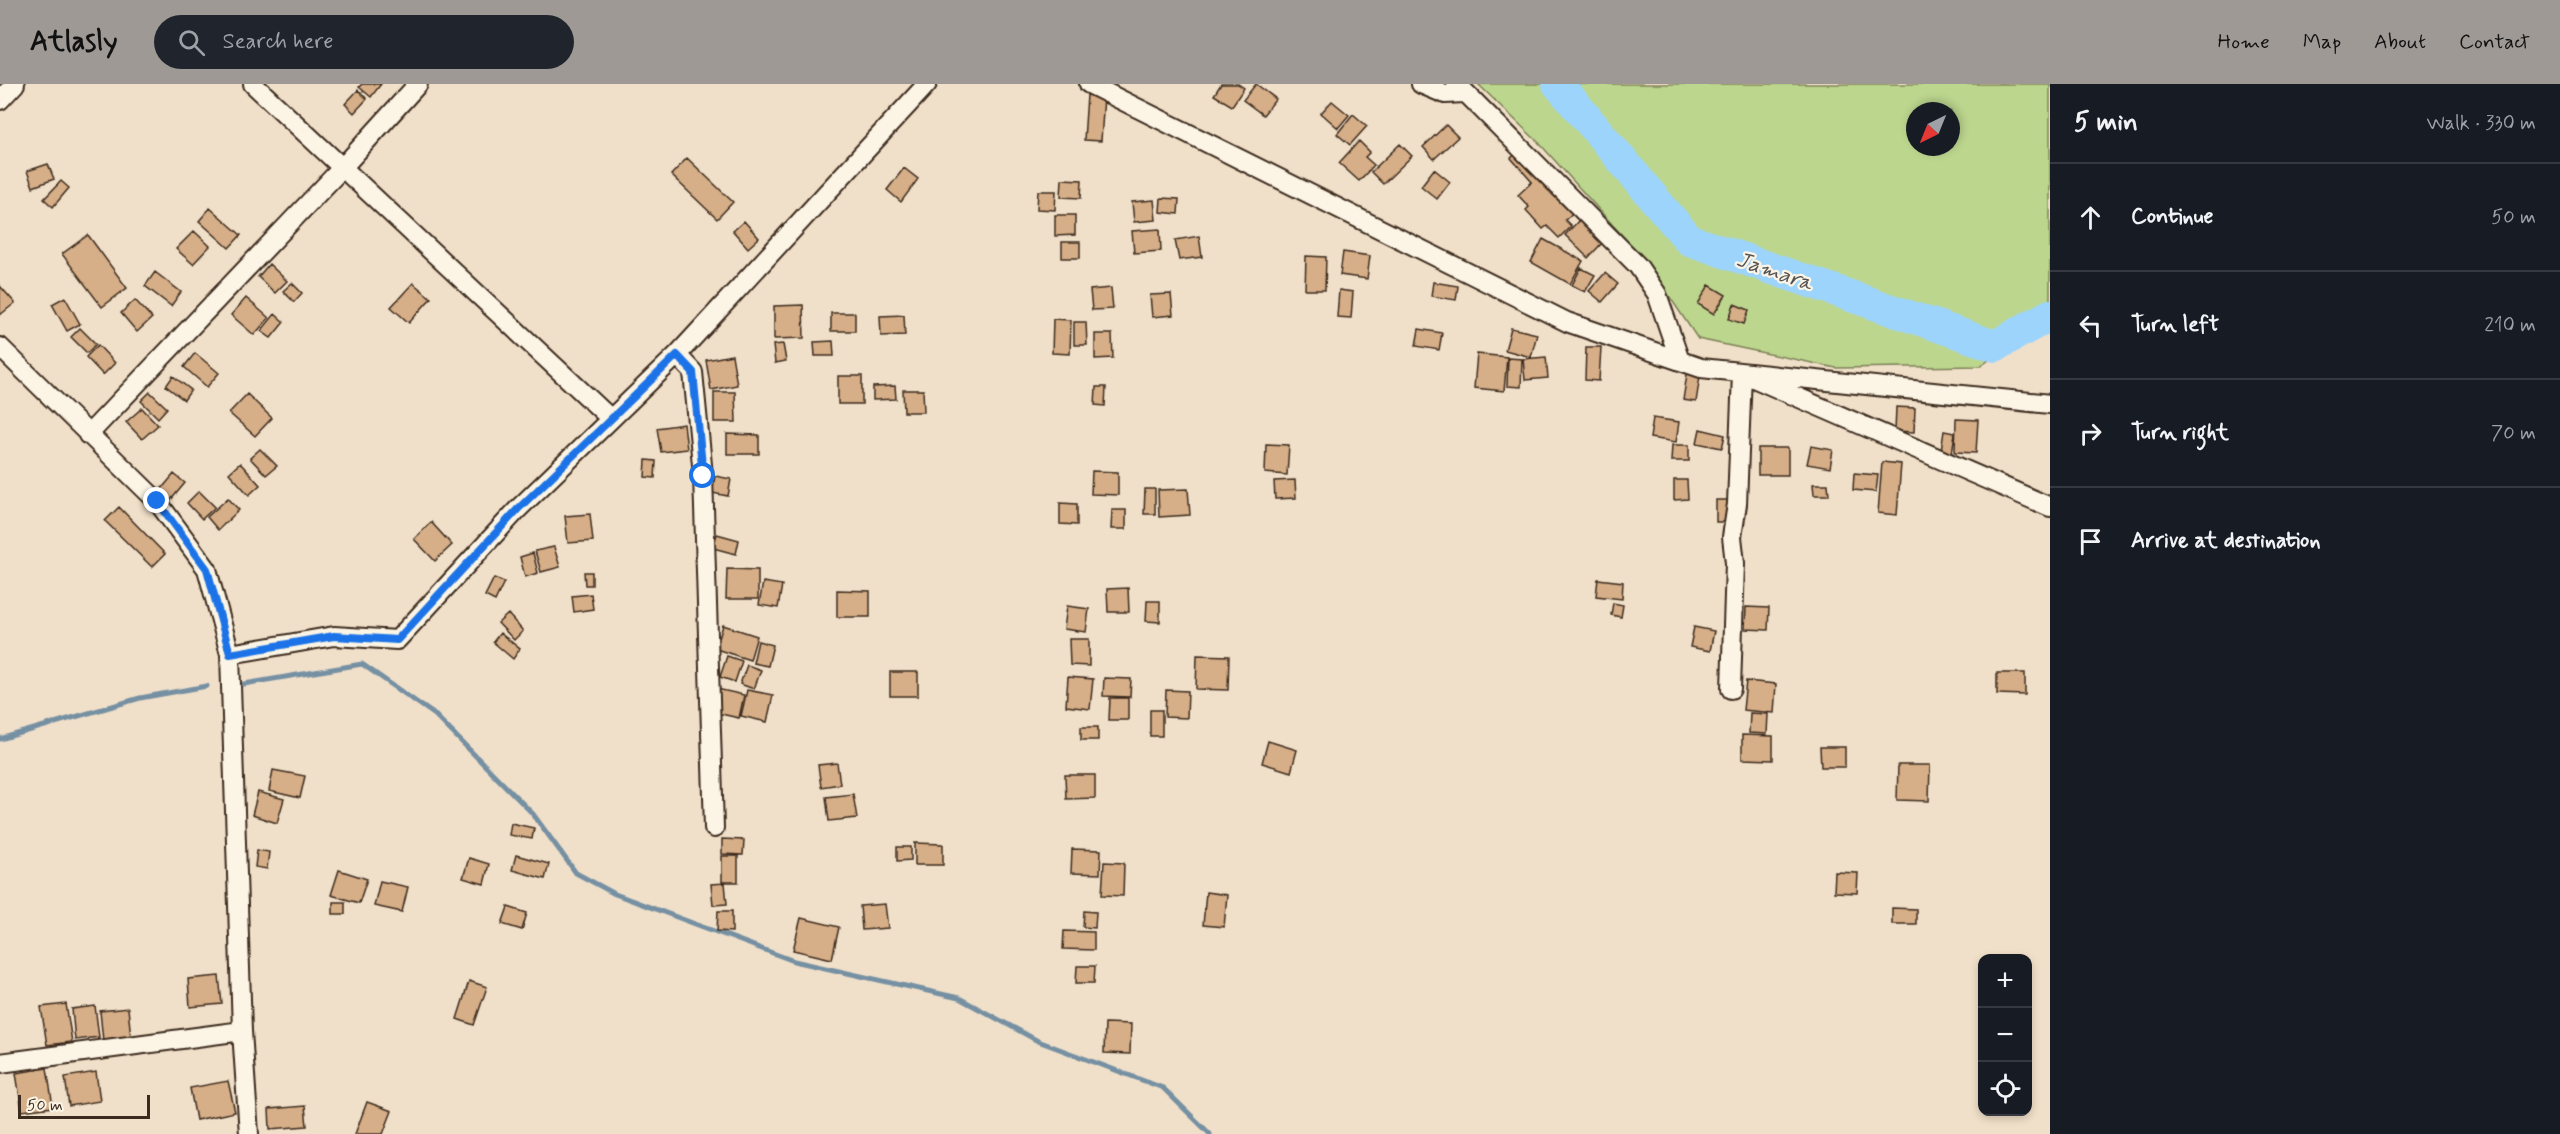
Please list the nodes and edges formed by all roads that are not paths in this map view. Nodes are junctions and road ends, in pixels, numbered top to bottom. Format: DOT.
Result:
graph roads {
  1 [pos="15,84"];
  2 [pos="253,84"];
  3 [pos="418,84"];
  4 [pos="927,84"];
  5 [pos="1089,84"];
  6 [pos="1421,84"];
  7 [pos="1461,88"];
  8 [pos="0,100"];
  9 [pos="342,168"];
  10 [pos="0,346"];
  11 [pos="677,355"];
  12 [pos="1680,361"];
  13 [pos="1742,372"];
  14 [pos="2050,404"];
  15 [pos="611,419"];
  16 [pos="88,435"];
  17 [pos="2050,507"];
  18 [pos="230,654"];
  19 [pos="1731,689"];
  20 [pos="714,828"];
  21 [pos="242,1031"];
  22 [pos="0,1063"];
  23 [pos="249,1134"];
  1 -- 8 [label="street"];
  2 -- 9 [label="street"];
  3 -- 9 [label="street"];
  4 -- 11 [label="street"];
  5 -- 12 [label="street"];
  6 -- 7 [label="street"];
  7 -- 12 [label="street"];
  9 -- 15 [label="street"];
  9 -- 16 [label="street"];
  10 -- 16 [label="street"];
  11 -- 15 [label="street"];
  11 -- 20 [label="street"];
  12 -- 13 [label="street"];
  13 -- 14 [label="street"];
  13 -- 17 [label="street"];
  13 -- 19 [label="street"];
  15 -- 18 [label="street"];
  16 -- 18 [label="street"];
  18 -- 21 [label="street"];
  21 -- 22 [label="street"];
  21 -- 23 [label="street"];
}
